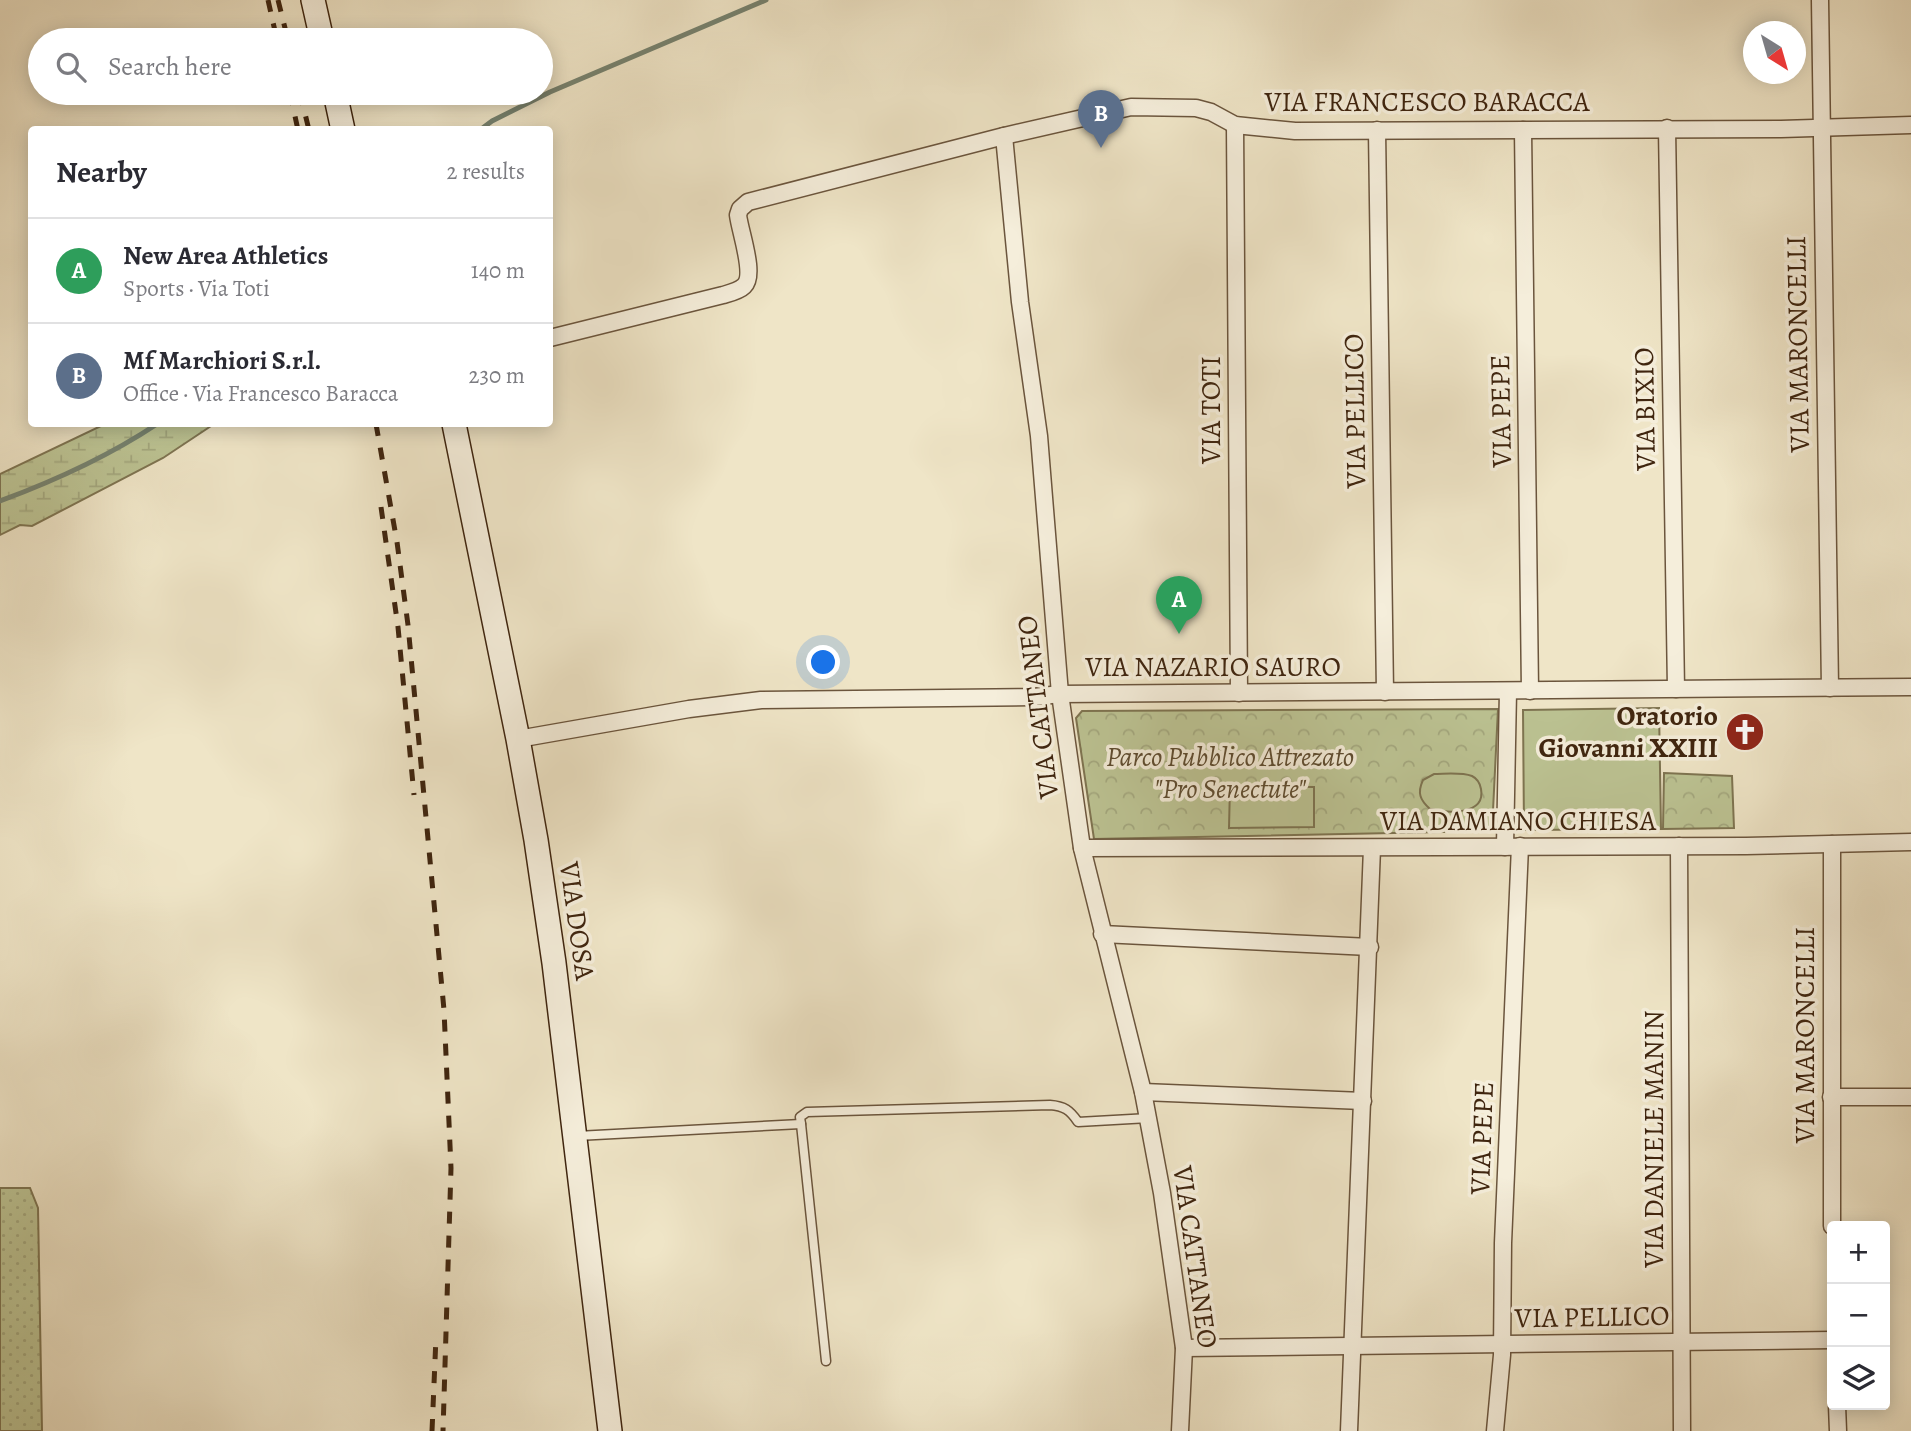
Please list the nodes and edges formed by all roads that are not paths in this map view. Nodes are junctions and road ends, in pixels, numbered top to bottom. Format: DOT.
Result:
graph roads {
  1 [pos="313,0"];
  2 [pos="1820,0"];
  3 [pos="319,28"];
  4 [pos="337,105"];
  5 [pos="1235,125"];
  6 [pos="1911,125"];
  7 [pos="342,126"];
  8 [pos="1821,127"];
  9 [pos="1667,128"];
  10 [pos="1377,130"];
  11 [pos="1523,130"];
  12 [pos="1004,136"];
  13 [pos="553,337"];
  14 [pos="455,427"];
  15 [pos="1911,687"];
  16 [pos="1830,688"];
  17 [pos="1676,689"];
  18 [pos="1508,691"];
  19 [pos="1530,691"];
  20 [pos="1385,692"];
  21 [pos="1239,693"];
  22 [pos="1060,694"];
  23 [pos="518,739"];
  24 [pos="1911,842"];
  25 [pos="1832,844"];
  26 [pos="1679,846"];
  27 [pos="1513,847"];
  28 [pos="1082,848"];
  29 [pos="1372,848"];
  30 [pos="1102,934"];
  31 [pos="1370,947"];
  32 [pos="1143,1092"];
  33 [pos="1831,1097"];
  34 [pos="1911,1097"];
  35 [pos="1363,1101"];
  36 [pos="1149,1118"];
  37 [pos="801,1124"];
  38 [pos="575,1136"];
  39 [pos="1832,1221"];
  40 [pos="1827,1340"];
  41 [pos="1682,1343"];
  42 [pos="1501,1345"];
  43 [pos="1352,1347"];
  44 [pos="1184,1348"];
  45 [pos="825,1361"];
  46 [pos="1837,1410"];
  47 [pos="611,1431"];
  48 [pos="1180,1431"];
  49 [pos="1349,1431"];
  50 [pos="1495,1431"];
  51 [pos="1682,1431"];
  52 [pos="1838,1431"];
  1 -- 3 [label="street"];
  2 -- 8 [label="street, VIA MARONCELLI"];
  4 -- 7 [label="street"];
  5 -- 10 [label="street, VIA FRANCESCO BARACCA"];
  5 -- 12 [label="street, VIA FRANCESCO BARACCA"];
  5 -- 21 [label="street, VIA TOTI"];
  6 -- 8 [label="street, VIA FRANCESCO BARACCA"];
  8 -- 9 [label="street, VIA FRANCESCO BARACCA"];
  8 -- 16 [label="street, VIA MARONCELLI"];
  9 -- 11 [label="street, VIA FRANCESCO BARACCA"];
  9 -- 17 [label="street, VIA BIXIO"];
  10 -- 11 [label="street, VIA FRANCESCO BARACCA"];
  10 -- 20 [label="street, VIA PELLICO"];
  11 -- 19 [label="street, VIA PEPE"];
  12 -- 13 [label="street, VIA FRANCESCO BARACCA"];
  12 -- 22 [label="street, VIA CATTANEO"];
  14 -- 23 [label="street, VIA DOSA"];
  15 -- 16 [label="street, VIA NAZARIO SAURO"];
  16 -- 17 [label="street, VIA NAZARIO SAURO"];
  17 -- 19 [label="street, VIA NAZARIO SAURO"];
  18 -- 19 [label="street, VIA NAZARIO SAURO"];
  18 -- 20 [label="street, VIA NAZARIO SAURO"];
  18 -- 27 [label="street, VIA PEPE"];
  20 -- 21 [label="street, VIA NAZARIO SAURO"];
  21 -- 22 [label="street, VIA NAZARIO SAURO"];
  22 -- 23 [label="street, VIA NAZARIO SAURO"];
  22 -- 28 [label="street, VIA CATTANEO"];
  23 -- 38 [label="street, VIA DOSA"];
  24 -- 25 [label="street, VIA DAMIANO CHIESA"];
  25 -- 26 [label="street, VIA DAMIANO CHIESA"];
  25 -- 33 [label="street, VIA MARONCELLI"];
  26 -- 27 [label="street, VIA DAMIANO CHIESA"];
  26 -- 41 [label="street, VIA DANIELE MANIN"];
  27 -- 29 [label="street, VIA DAMIANO CHIESA"];
  27 -- 42 [label="street, VIA PEPE"];
  28 -- 29 [label="street, VIA DAMIANO CHIESA"];
  28 -- 30 [label="street, VIA CATTANEO"];
  29 -- 31 [label="street"];
  30 -- 31 [label="street"];
  30 -- 32 [label="street, VIA CATTANEO"];
  31 -- 35 [label="street"];
  32 -- 35 [label="street"];
  32 -- 36 [label="street, VIA CATTANEO"];
  33 -- 34 [label="street"];
  33 -- 39 [label="street, VIA MARONCELLI"];
  35 -- 43 [label="street"];
  36 -- 37 [label="lane"];
  36 -- 44 [label="street, VIA CATTANEO"];
  37 -- 38 [label="lane"];
  37 -- 45 [label="lane"];
  38 -- 47 [label="street, VIA DOSA"];
  40 -- 41 [label="street, VIA PELLICO"];
  41 -- 42 [label="street, VIA PELLICO"];
  41 -- 51 [label="street, VIA DANIELE MANIN"];
  42 -- 43 [label="street, VIA PELLICO"];
  42 -- 50 [label="street, VIA PEPE"];
  43 -- 44 [label="street, VIA PELLICO"];
  43 -- 49 [label="street"];
  44 -- 48 [label="street, VIA CATTANEO"];
  46 -- 52 [label="street"];
}
